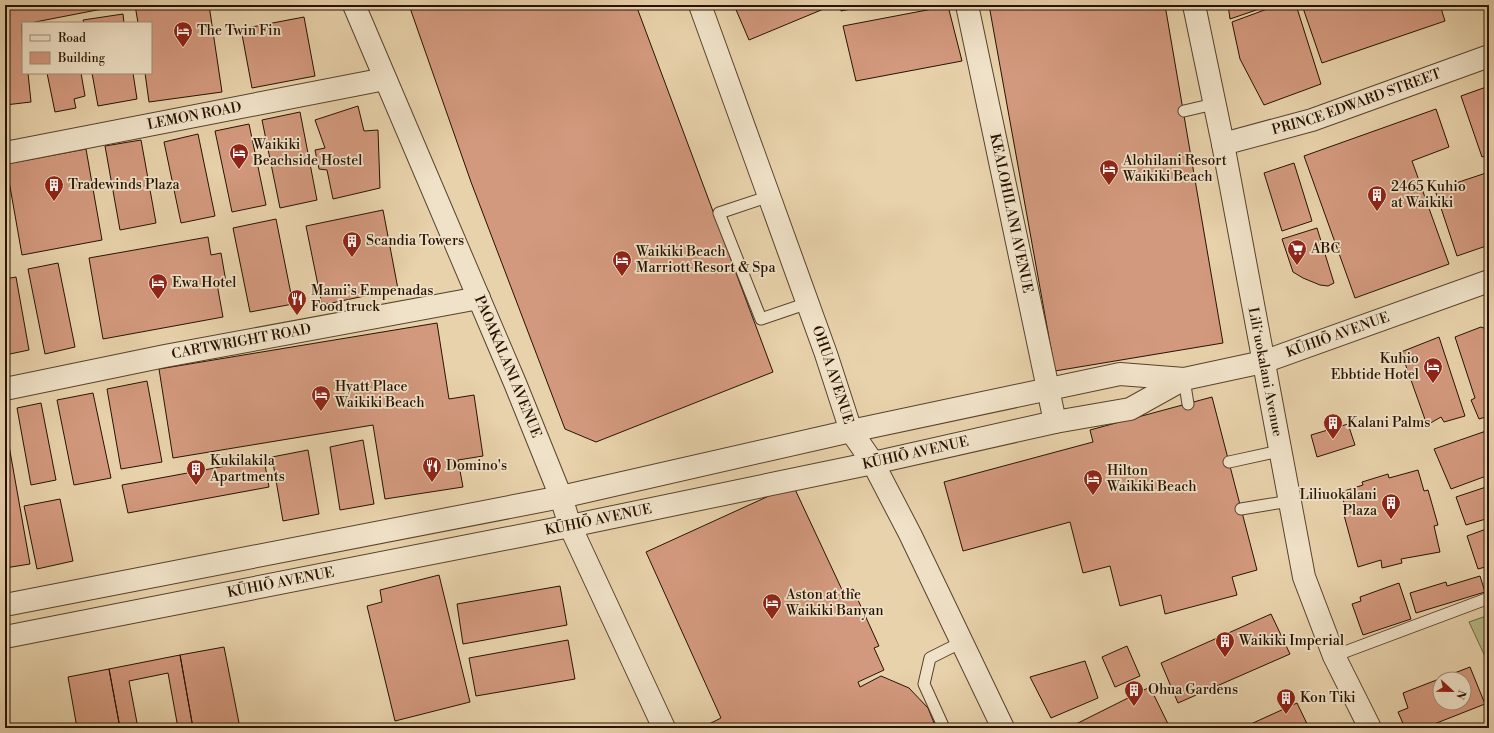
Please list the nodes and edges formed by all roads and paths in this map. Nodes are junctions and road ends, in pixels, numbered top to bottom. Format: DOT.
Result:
graph roads {
  1 [pos="354,5"];
  2 [pos="700,5"];
  3 [pos="967,5"];
  4 [pos="1194,5"];
  5 [pos="1489,56"];
  6 [pos="385,79"];
  7 [pos="1214,104"];
  8 [pos="1184,111"];
  9 [pos="1223,144"];
  10 [pos="5,153"];
  11 [pos="770,196"];
  12 [pos="1489,281"];
  13 [pos="479,298"];
  14 [pos="808,303"];
  15 [pos="1263,362"];
  16 [pos="1184,379"];
  17 [pos="5,389"];
  18 [pos="1049,389"];
  19 [pos="1188,404"];
  20 [pos="1056,422"];
  21 [pos="851,431"];
  22 [pos="1280,451"];
  23 [pos="1229,462"];
  24 [pos="872,463"];
  25 [pos="561,497"];
  26 [pos="1290,502"];
  27 [pos="1242,509"];
  28 [pos="570,526"];
  29 [pos="406,528"];
  30 [pos="414,557"];
  31 [pos="1489,598"];
  32 [pos="36,600"];
  33 [pos="5,605"];
  34 [pos="40,630"];
  35 [pos="5,637"];
  36 [pos="962,642"];
  37 [pos="1334,656"];
  38 [pos="998,727"];
  39 [pos="664,728"];
  40 [pos="944,728"];
  41 [pos="1370,728"];
  1 -- 6 [label="street, PAOAKALANI AVENUE"];
  2 -- 11 [label="street, OHUA AVENUE"];
  3 -- 18 [label="street, KEALOHILANI AVENUE"];
  4 -- 7 [label="street, Liliʻuokalani Avenue"];
  5 -- 9 [label="street, PRINCE EDWARD STREET"];
  6 -- 10 [label="street, LEMON ROAD"];
  6 -- 13 [label="street, PAOAKALANI AVENUE"];
  7 -- 8 [label="lane"];
  7 -- 9 [label="street, Liliʻuokalani Avenue"];
  9 -- 15 [label="street, Liliʻuokalani Avenue"];
  11 -- 14 [label="street, OHUA AVENUE"];
  11 -- 14 [label="lane"];
  12 -- 15 [label="street, KŪHIŌ AVENUE"];
  13 -- 17 [label="street, CARTWRIGHT ROAD"];
  13 -- 25 [label="street, PAOAKALANI AVENUE"];
  14 -- 21 [label="street, OHUA AVENUE"];
  15 -- 16 [label="street, KŪHIŌ AVENUE"];
  15 -- 22 [label="street, Liliʻuokalani Avenue"];
  16 -- 18 [label="street, KŪHIŌ AVENUE"];
  16 -- 19 [label="lane"];
  16 -- 20 [label="street, KŪHIŌ AVENUE"];
  18 -- 20 [label="street, KEALOHILANI AVENUE"];
  18 -- 21 [label="street, KŪHIŌ AVENUE"];
  20 -- 24 [label="street, KŪHIŌ AVENUE"];
  21 -- 24 [label="street, OHUA AVENUE"];
  21 -- 25 [label="street, KŪHIŌ AVENUE"];
  22 -- 23 [label="lane"];
  22 -- 26 [label="street, Liliʻuokalani Avenue"];
  24 -- 28 [label="street, KŪHIŌ AVENUE"];
  24 -- 36 [label="street, OHUA AVENUE"];
  25 -- 28 [label="street, PAOAKALANI AVENUE"];
  25 -- 29 [label="street, KŪHIŌ AVENUE"];
  26 -- 27 [label="lane"];
  26 -- 37 [label="street, Liliʻuokalani Avenue"];
  28 -- 30 [label="street, KŪHIŌ AVENUE"];
  28 -- 39 [label="street, PAOAKALANI AVENUE"];
  29 -- 30 [label="street"];
  29 -- 32 [label="street, KŪHIŌ AVENUE"];
  30 -- 34 [label="street, KŪHIŌ AVENUE"];
  31 -- 37 [label="lane"];
  32 -- 33 [label="street, KŪHIŌ AVENUE"];
  32 -- 34 [label="street"];
  34 -- 35 [label="street, KŪHIŌ AVENUE"];
  36 -- 38 [label="street, OHUA AVENUE"];
  36 -- 40 [label="lane"];
  37 -- 41 [label="street, Liliʻuokalani Avenue"];
}
